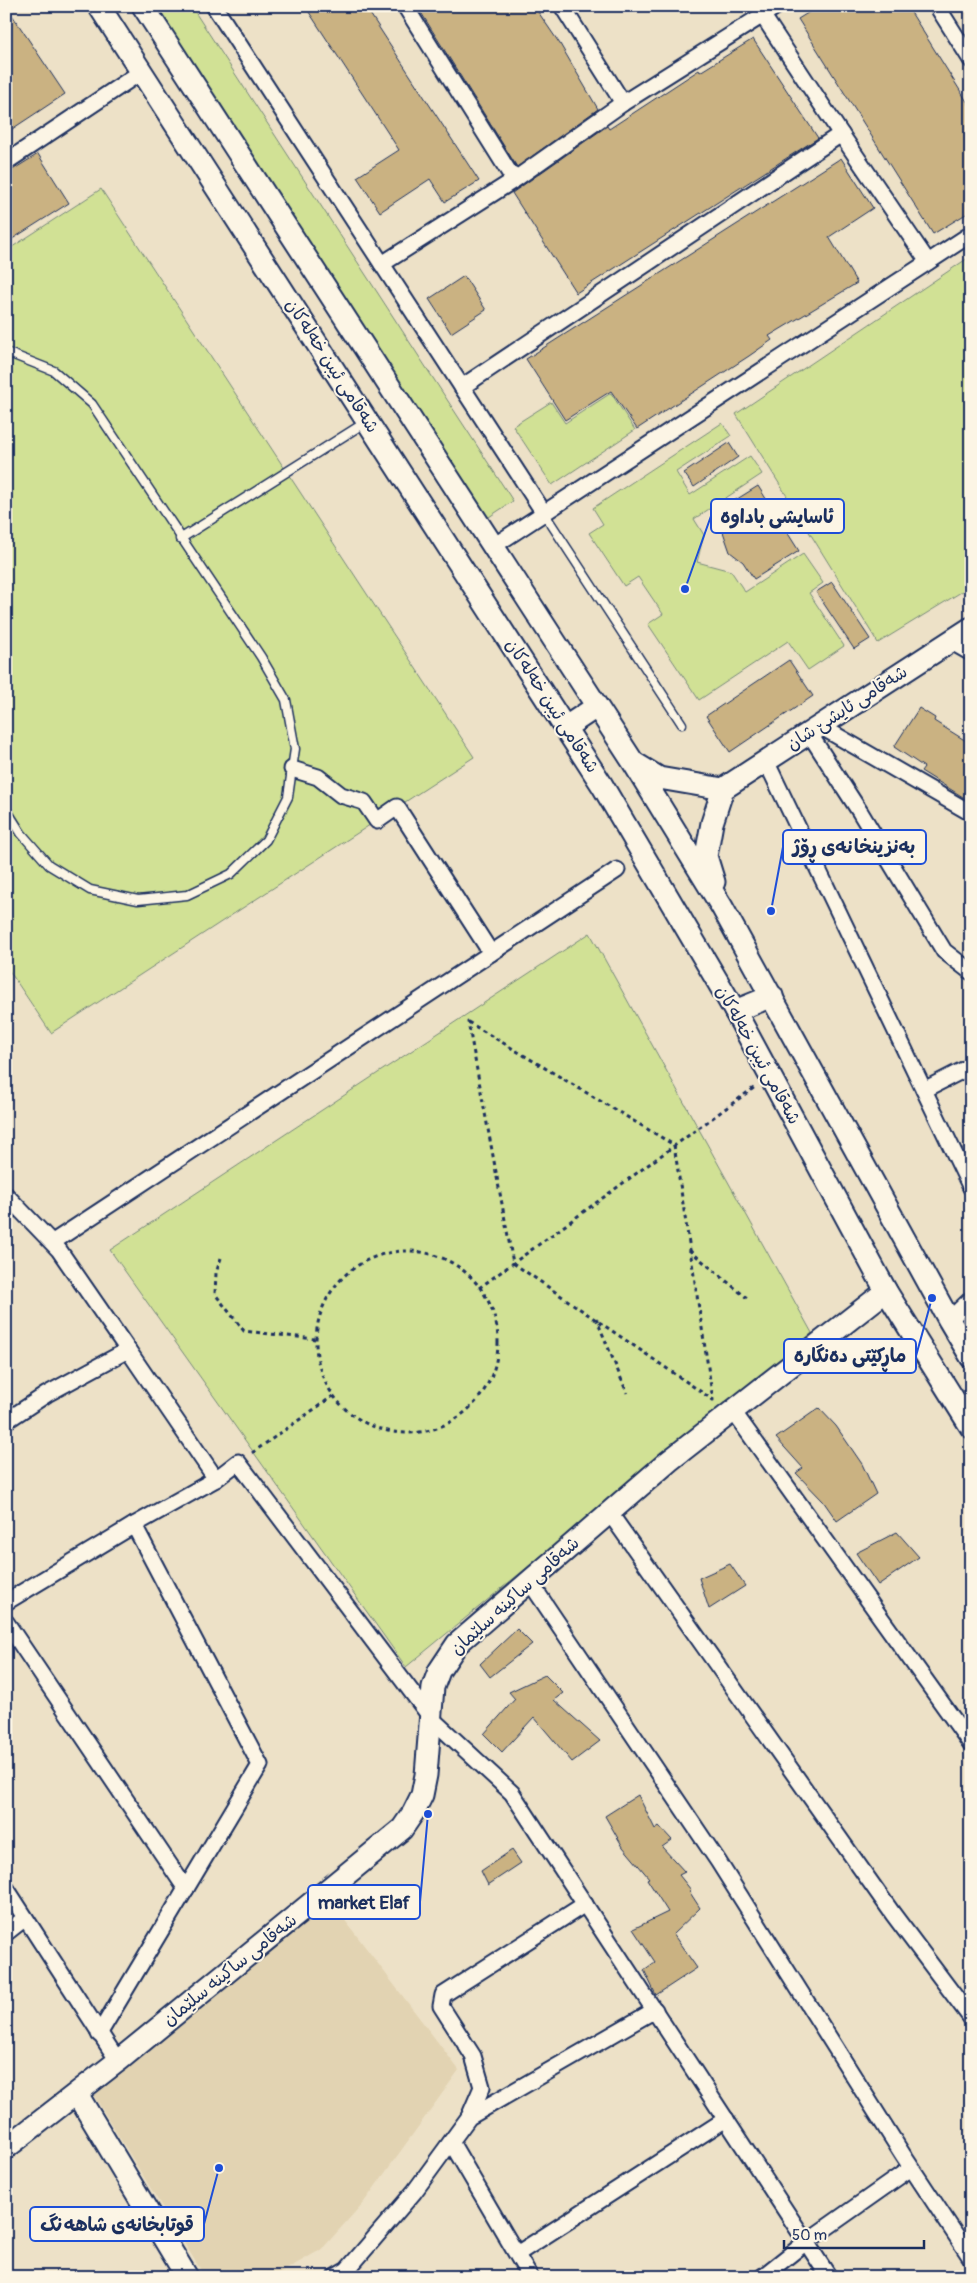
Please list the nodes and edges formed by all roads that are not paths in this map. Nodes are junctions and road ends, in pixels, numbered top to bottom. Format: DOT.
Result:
graph roads {
  1 [pos="99,6"];
  2 [pos="143,6"];
  3 [pos="214,6"];
  4 [pos="405,6"];
  5 [pos="562,6"];
  6 [pos="777,6"];
  7 [pos="937,6"];
  8 [pos="764,16"];
  9 [pos="970,56"];
  10 [pos="141,72"];
  11 [pos="623,103"];
  12 [pos="841,134"];
  13 [pos="6,162"];
  14 [pos="514,180"];
  15 [pos="969,239"];
  16 [pos="928,262"];
  17 [pos="382,264"];
  18 [pos="6,352"];
  19 [pos="462,387"];
  20 [pos="367,420"];
  21 [pos="544,513"];
  22 [pos="180,539"];
  23 [pos="492,547"];
  24 [pos="971,628"];
  25 [pos="950,641"];
  26 [pos="971,652"];
  27 [pos="596,708"];
  28 [pos="682,724"];
  29 [pos="566,727"];
  30 [pos="814,730"];
  31 [pos="766,761"];
  32 [pos="633,762"];
  33 [pos="292,769"];
  34 [pos="723,789"];
  35 [pos="6,809"];
  36 [pos="971,813"];
  37 [pos="617,870"];
  38 [pos="722,907"];
  39 [pos="491,953"];
  40 [pos="971,972"];
  41 [pos="772,996"];
  42 [pos="735,1011"];
  43 [pos="971,1066"];
  44 [pos="924,1090"];
  45 [pos="971,1188"];
  46 [pos="6,1195"];
  47 [pos="53,1242"];
  48 [pos="886,1291"];
  49 [pos="971,1299"];
  50 [pos="949,1320"];
  51 [pos="128,1350"];
  52 [pos="971,1357"];
  53 [pos="733,1411"];
  54 [pos="6,1421"];
  55 [pos="971,1427"];
  56 [pos="216,1479"];
  57 [pos="609,1512"];
  58 [pos="134,1525"];
  59 [pos="530,1582"];
  60 [pos="6,1602"];
  61 [pos="6,1622"];
  62 [pos="432,1719"];
  63 [pos="971,1744"];
  64 [pos="6,1888"];
  65 [pos="186,1888"];
  66 [pos="585,1904"];
  67 [pos="25,1918"];
  68 [pos="6,1934"];
  69 [pos="655,2010"];
  70 [pos="971,2018"];
  71 [pos="99,2034"];
  72 [pos="118,2061"];
  73 [pos="77,2094"];
  74 [pos="469,2117"];
  75 [pos="726,2119"];
  76 [pos="451,2142"];
  77 [pos="6,2148"];
  78 [pos="911,2168"];
  79 [pos="806,2242"];
  80 [pos="517,2254"];
  81 [pos="971,2258"];
  82 [pos="344,2275"];
  83 [pos="187,2277"];
  84 [pos="530,2277"];
  85 [pos="762,2277"];
  86 [pos="829,2277"];
  1 -- 10 [label="main road, شەقامی ئیبن خەلەکان"];
  2 -- 23 [label="main road, شەقامی ئیبن خەلەکان"];
  3 -- 17 [label="street"];
  4 -- 14 [label="street"];
  5 -- 11 [label="street"];
  6 -- 8 [label="street"];
  7 -- 9 [label="street"];
  8 -- 11 [label="street"];
  8 -- 12 [label="street"];
  10 -- 13 [label="street"];
  10 -- 20 [label="main road, شەقامی ئیبن خەلەکان"];
  11 -- 14 [label="street"];
  12 -- 16 [label="street"];
  12 -- 19 [label="street"];
  14 -- 17 [label="street"];
  15 -- 16 [label="street"];
  16 -- 21 [label="street"];
  17 -- 19 [label="street"];
  18 -- 22 [label="lane"];
  19 -- 21 [label="street"];
  20 -- 22 [label="lane"];
  20 -- 29 [label="main road, شەقامی ئیبن خەلەکان"];
  21 -- 23 [label="street"];
  21 -- 28 [label="lane"];
  22 -- 33 [label="lane"];
  23 -- 27 [label="main road, شەقامی ئیبن خەلەکان"];
  24 -- 25 [label="main road, شەقامی ئایشێ شان"];
  25 -- 26 [label="street"];
  25 -- 30 [label="main road, شەقامی ئایشێ شان"];
  27 -- 29 [label="main road"];
  27 -- 32 [label="main road, شەقامی ئیبن خەلەکان"];
  29 -- 42 [label="main road, شەقامی ئیبن خەلەکان"];
  30 -- 31 [label="main road, شەقامی ئایشێ شان"];
  30 -- 36 [label="street"];
  30 -- 40 [label="street"];
  31 -- 34 [label="main road, شەقامی ئایشێ شان"];
  31 -- 44 [label="street"];
  32 -- 34 [label="main road"];
  32 -- 38 [label="main road, شەقامی ئیبن خەلەکان"];
  33 -- 35 [label="lane"];
  33 -- 39 [label="street"];
  34 -- 38 [label="main road"];
  37 -- 39 [label="street"];
  38 -- 41 [label="main road, شەقامی ئیبن خەلەکان"];
  39 -- 47 [label="street"];
  41 -- 42 [label="main road"];
  41 -- 50 [label="main road, شەقامی ئیبن خەلەکان"];
  42 -- 48 [label="main road, شەقامی ئیبن خەلەکان"];
  43 -- 44 [label="street"];
  44 -- 45 [label="street"];
  46 -- 47 [label="street"];
  47 -- 51 [label="street"];
  48 -- 53 [label="main road, شەقامی ساکینە سلێمان"];
  48 -- 55 [label="main road, شەقامی ئیبن خەلەکان"];
  49 -- 50 [label="street"];
  50 -- 52 [label="main road, شەقامی ئیبن خەلەکان"];
  51 -- 54 [label="street"];
  51 -- 56 [label="street"];
  53 -- 57 [label="main road, شەقامی ساکینە سلێمان"];
  53 -- 63 [label="street"];
  56 -- 58 [label="street"];
  56 -- 62 [label="street"];
  57 -- 59 [label="main road, شەقامی ساکینە سلێمان"];
  57 -- 70 [label="street"];
  58 -- 60 [label="street"];
  58 -- 65 [label="street"];
  59 -- 62 [label="main road, شەقامی ساکینە سلێمان"];
  59 -- 78 [label="street"];
  61 -- 65 [label="street"];
  62 -- 66 [label="street"];
  62 -- 72 [label="main road, شەقامی ساکینە سلێمان"];
  64 -- 67 [label="street"];
  65 -- 71 [label="street"];
  66 -- 69 [label="street"];
  66 -- 74 [label="street"];
  67 -- 68 [label="street"];
  67 -- 71 [label="street"];
  69 -- 74 [label="street"];
  69 -- 75 [label="street"];
  71 -- 72 [label="street"];
  72 -- 73 [label="main road, شەقامی ساکینە سلێمان"];
  73 -- 77 [label="main road, شەقامی ساکینە سلێمان"];
  73 -- 83 [label="main road"];
  74 -- 76 [label="street"];
  75 -- 79 [label="street"];
  75 -- 80 [label="street"];
  76 -- 80 [label="street"];
  76 -- 82 [label="street"];
  78 -- 79 [label="street"];
  78 -- 81 [label="street"];
  79 -- 85 [label="street"];
  79 -- 86 [label="street"];
  80 -- 84 [label="street"];
}
